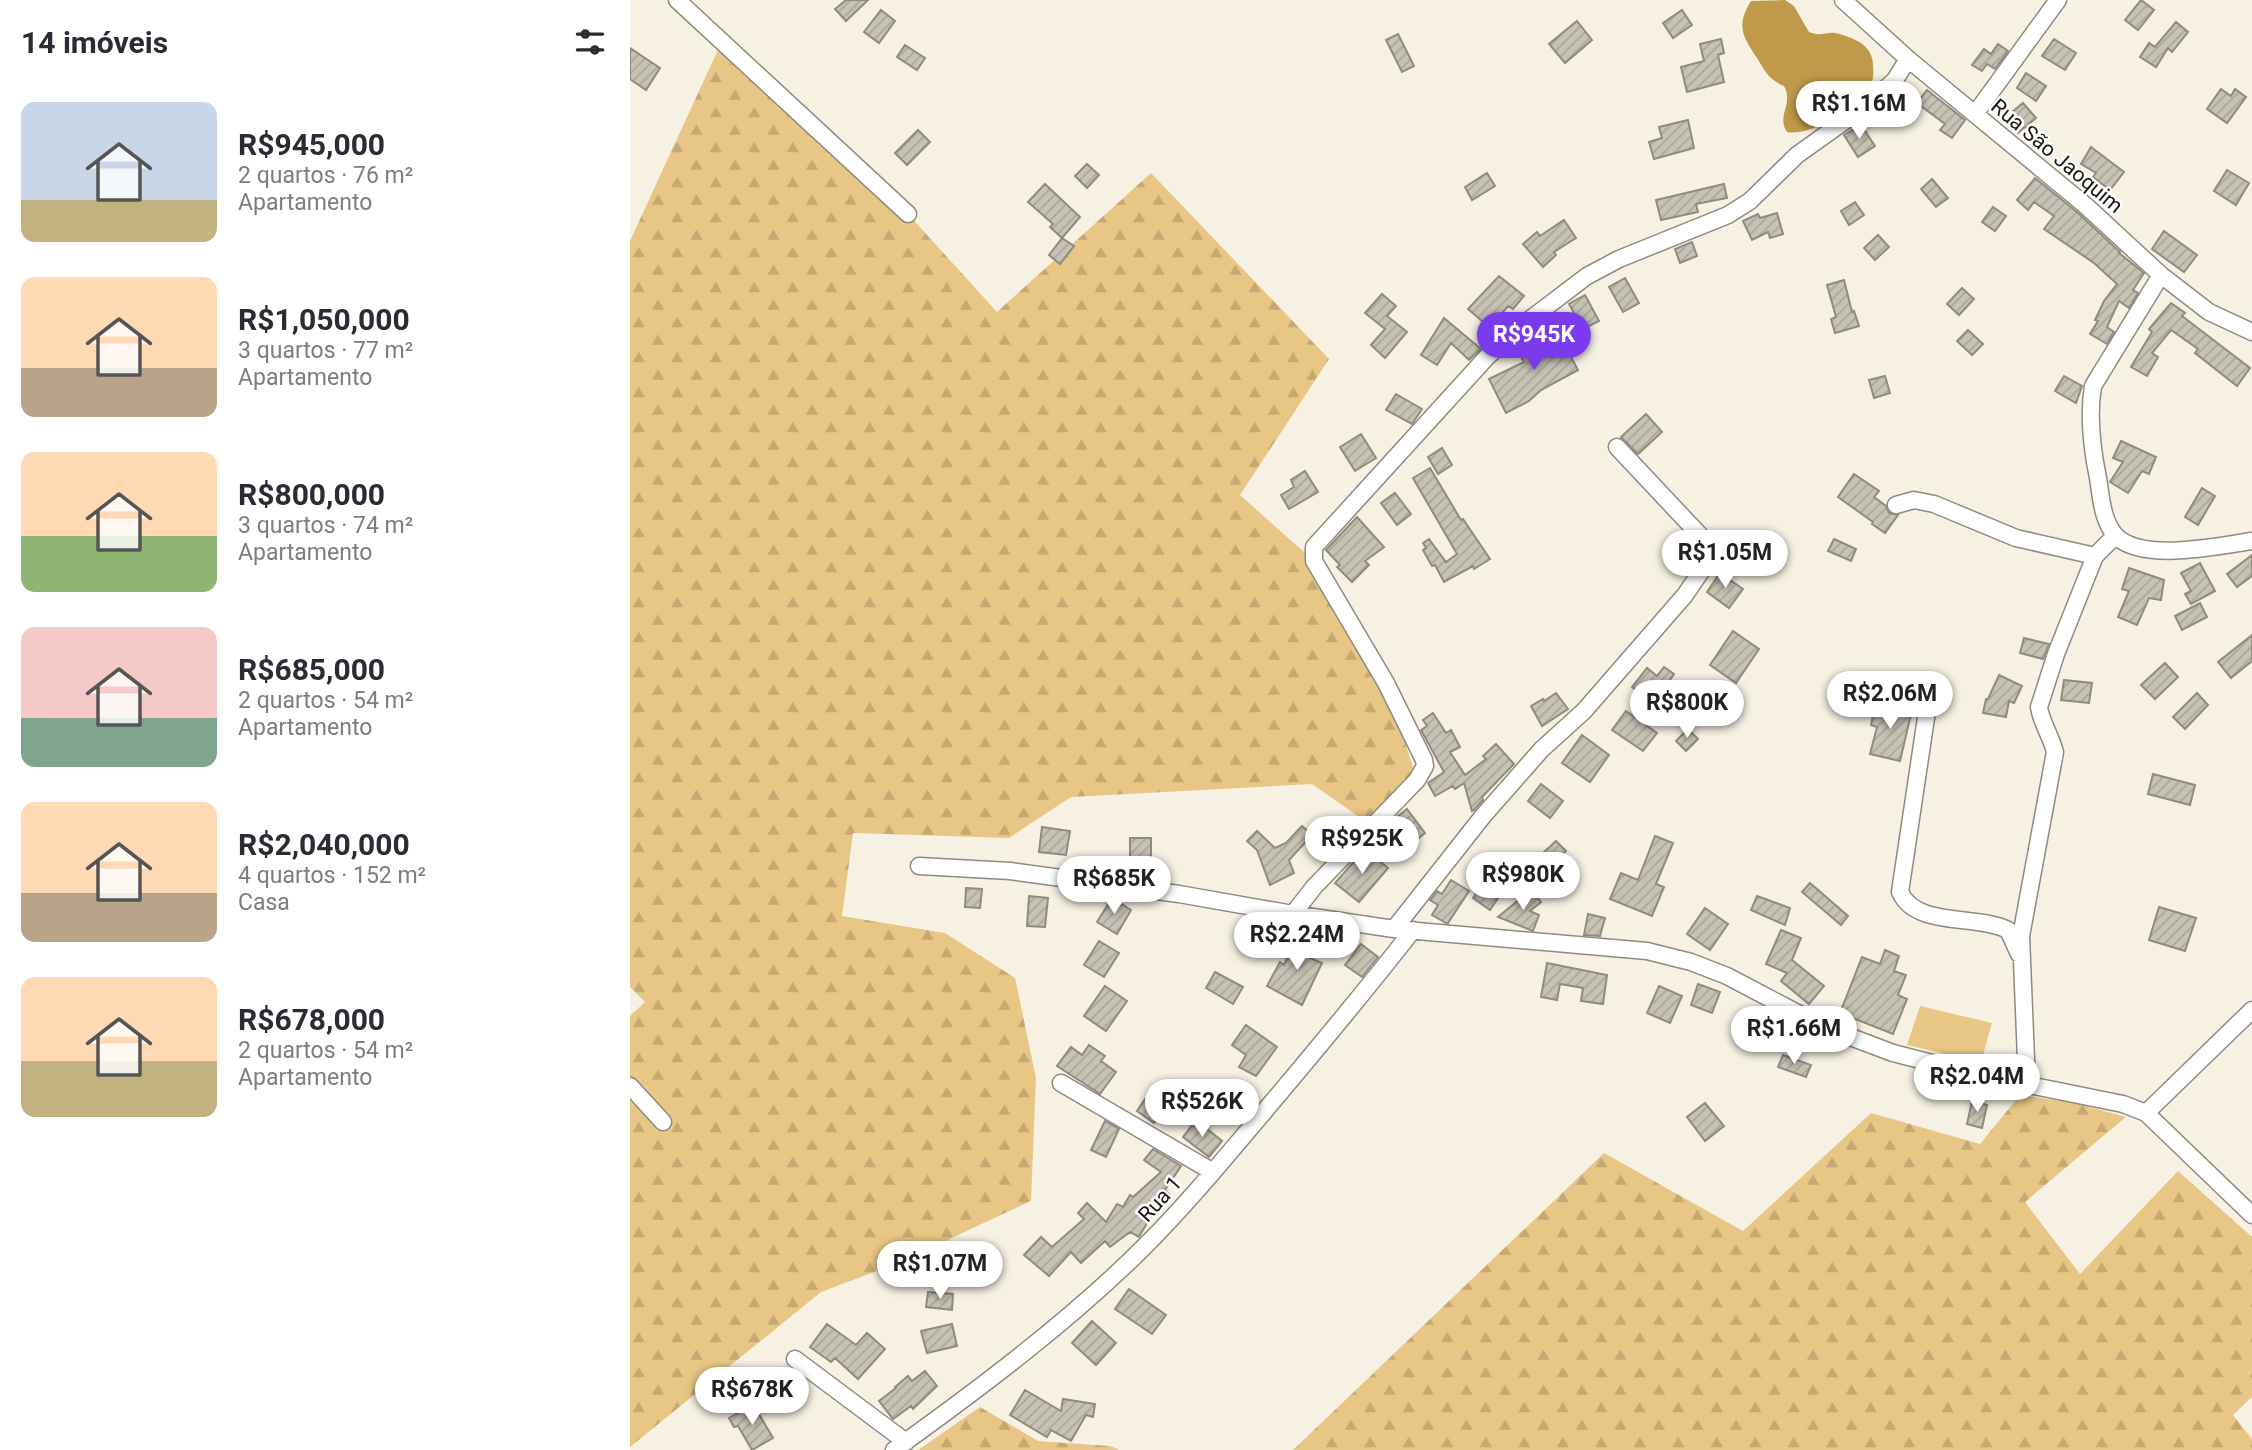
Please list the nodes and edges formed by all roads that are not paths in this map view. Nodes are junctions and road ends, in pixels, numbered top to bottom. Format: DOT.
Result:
graph roads {
  1 [pos="677,0"];
  2 [pos="1843,0"];
  3 [pos="2058,0"];
  4 [pos="1908,59"];
  5 [pos="1975,114"];
  6 [pos="908,214"];
  7 [pos="2161,275"];
  8 [pos="2252,332"];
  9 [pos="1617,447"];
  10 [pos="1896,505"];
  11 [pos="2115,536"];
  12 [pos="2252,541"];
  13 [pos="2095,555"];
  14 [pos="1930,691"];
  15 [pos="919,866"];
  16 [pos="1293,914"];
  17 [pos="1394,929"];
  18 [pos="1413,930"];
  19 [pos="2020,956"];
  20 [pos="2252,1010"];
  21 [pos="1060,1083"];
  22 [pos="2027,1084"];
  23 [pos="630,1086"];
  24 [pos="2146,1113"];
  25 [pos="663,1122"];
  26 [pos="1213,1172"];
  27 [pos="2252,1215"];
  28 [pos="795,1359"];
  29 [pos="900,1446"];
  1 -- 6 [label="street"];
  2 -- 4 [label="street, Rua São Jaoquim"];
  3 -- 5 [label="street"];
  4 -- 5 [label="street, Rua São Jaoquim"];
  4 -- 16 [label="street"];
  5 -- 7 [label="street, Rua São Jaoquim"];
  7 -- 8 [label="street, Rua São Jaoquim"];
  7 -- 11 [label="street"];
  9 -- 17 [label="street"];
  10 -- 13 [label="street"];
  11 -- 12 [label="street"];
  11 -- 13 [label="street"];
  13 -- 19 [label="street"];
  14 -- 19 [label="street"];
  15 -- 16 [label="street"];
  16 -- 17 [label="street"];
  17 -- 18 [label="street"];
  18 -- 22 [label="street"];
  18 -- 26 [label="street, Rua 1"];
  19 -- 22 [label="street"];
  20 -- 24 [label="street"];
  21 -- 26 [label="street"];
  22 -- 24 [label="street"];
  23 -- 25 [label="street"];
  24 -- 27 [label="street"];
  26 -- 29 [label="street, Rua 1"];
  28 -- 29 [label="street"];
}
